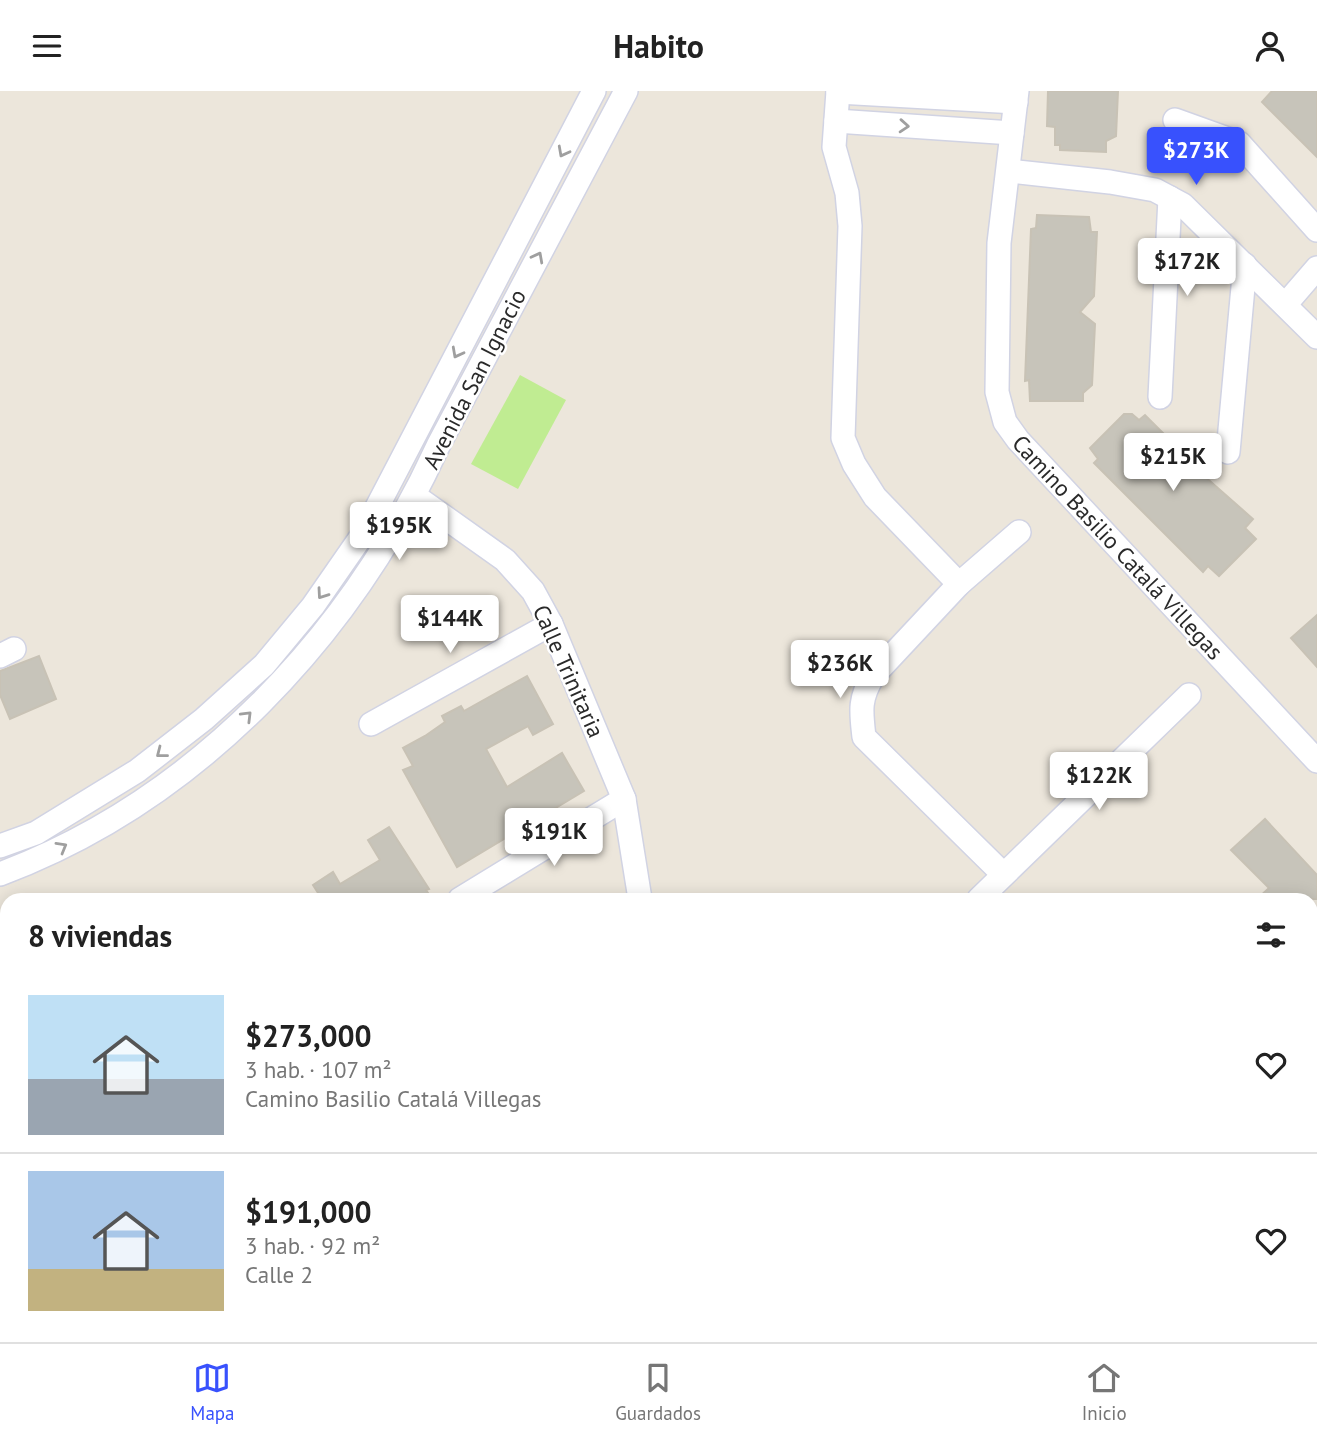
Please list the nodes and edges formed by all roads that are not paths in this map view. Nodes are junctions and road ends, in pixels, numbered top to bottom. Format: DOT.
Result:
graph roads {
  1 [pos="594,91"];
  2 [pos="626,91"];
  3 [pos="838,91"];
  4 [pos="1016,97"];
  5 [pos="1175,120"];
  6 [pos="836,121"];
  7 [pos="1012,133"];
  8 [pos="1009,171"];
  9 [pos="1170,198"];
  10 [pos="1317,230"];
  11 [pos="1245,265"];
  12 [pos="1317,268"];
  13 [pos="1285,305"];
  14 [pos="1317,337"];
  15 [pos="1160,397"];
  16 [pos="1228,452"];
  17 [pos="415,496"];
  18 [pos="1018,532"];
  19 [pos="959,584"];
  20 [pos="551,624"];
  21 [pos="1189,695"];
  22 [pos="371,724"];
  23 [pos="1317,761"];
  24 [pos="624,799"];
  25 [pos="0,846"];
  26 [pos="0,874"];
  27 [pos="1003,874"];
  28 [pos="470,893"];
  29 [pos="639,893"];
  30 [pos="985,893"];
  1 -- 25 [label="street, Avenida San Ignacio, one-way"];
  17 -- 2 [label="street, Avenida San Ignacio, one-way"];
  3 -- 4 [label="street"];
  3 -- 6 [label="street"];
  4 -- 7 [label="street, Camino Basilio Catalá Villegas"];
  5 -- 10 [label="street"];
  6 -- 7 [label="street, one-way"];
  6 -- 19 [label="street"];
  7 -- 8 [label="street, Camino Basilio Catalá Villegas"];
  8 -- 9 [label="street"];
  8 -- 23 [label="street, Camino Basilio Catalá Villegas"];
  9 -- 11 [label="street"];
  9 -- 15 [label="street"];
  11 -- 13 [label="street"];
  11 -- 16 [label="street"];
  12 -- 13 [label="street"];
  13 -- 14 [label="street"];
  17 -- 20 [label="street, Calle Trinitaria"];
  26 -- 17 [label="street, Avenida San Ignacio, one-way"];
  18 -- 19 [label="street"];
  19 -- 27 [label="street"];
  20 -- 22 [label="street"];
  20 -- 24 [label="street, Calle Trinitaria"];
  21 -- 27 [label="street"];
  24 -- 28 [label="street"];
  24 -- 29 [label="street, Calle Trinitaria"];
  27 -- 30 [label="street"];
}
